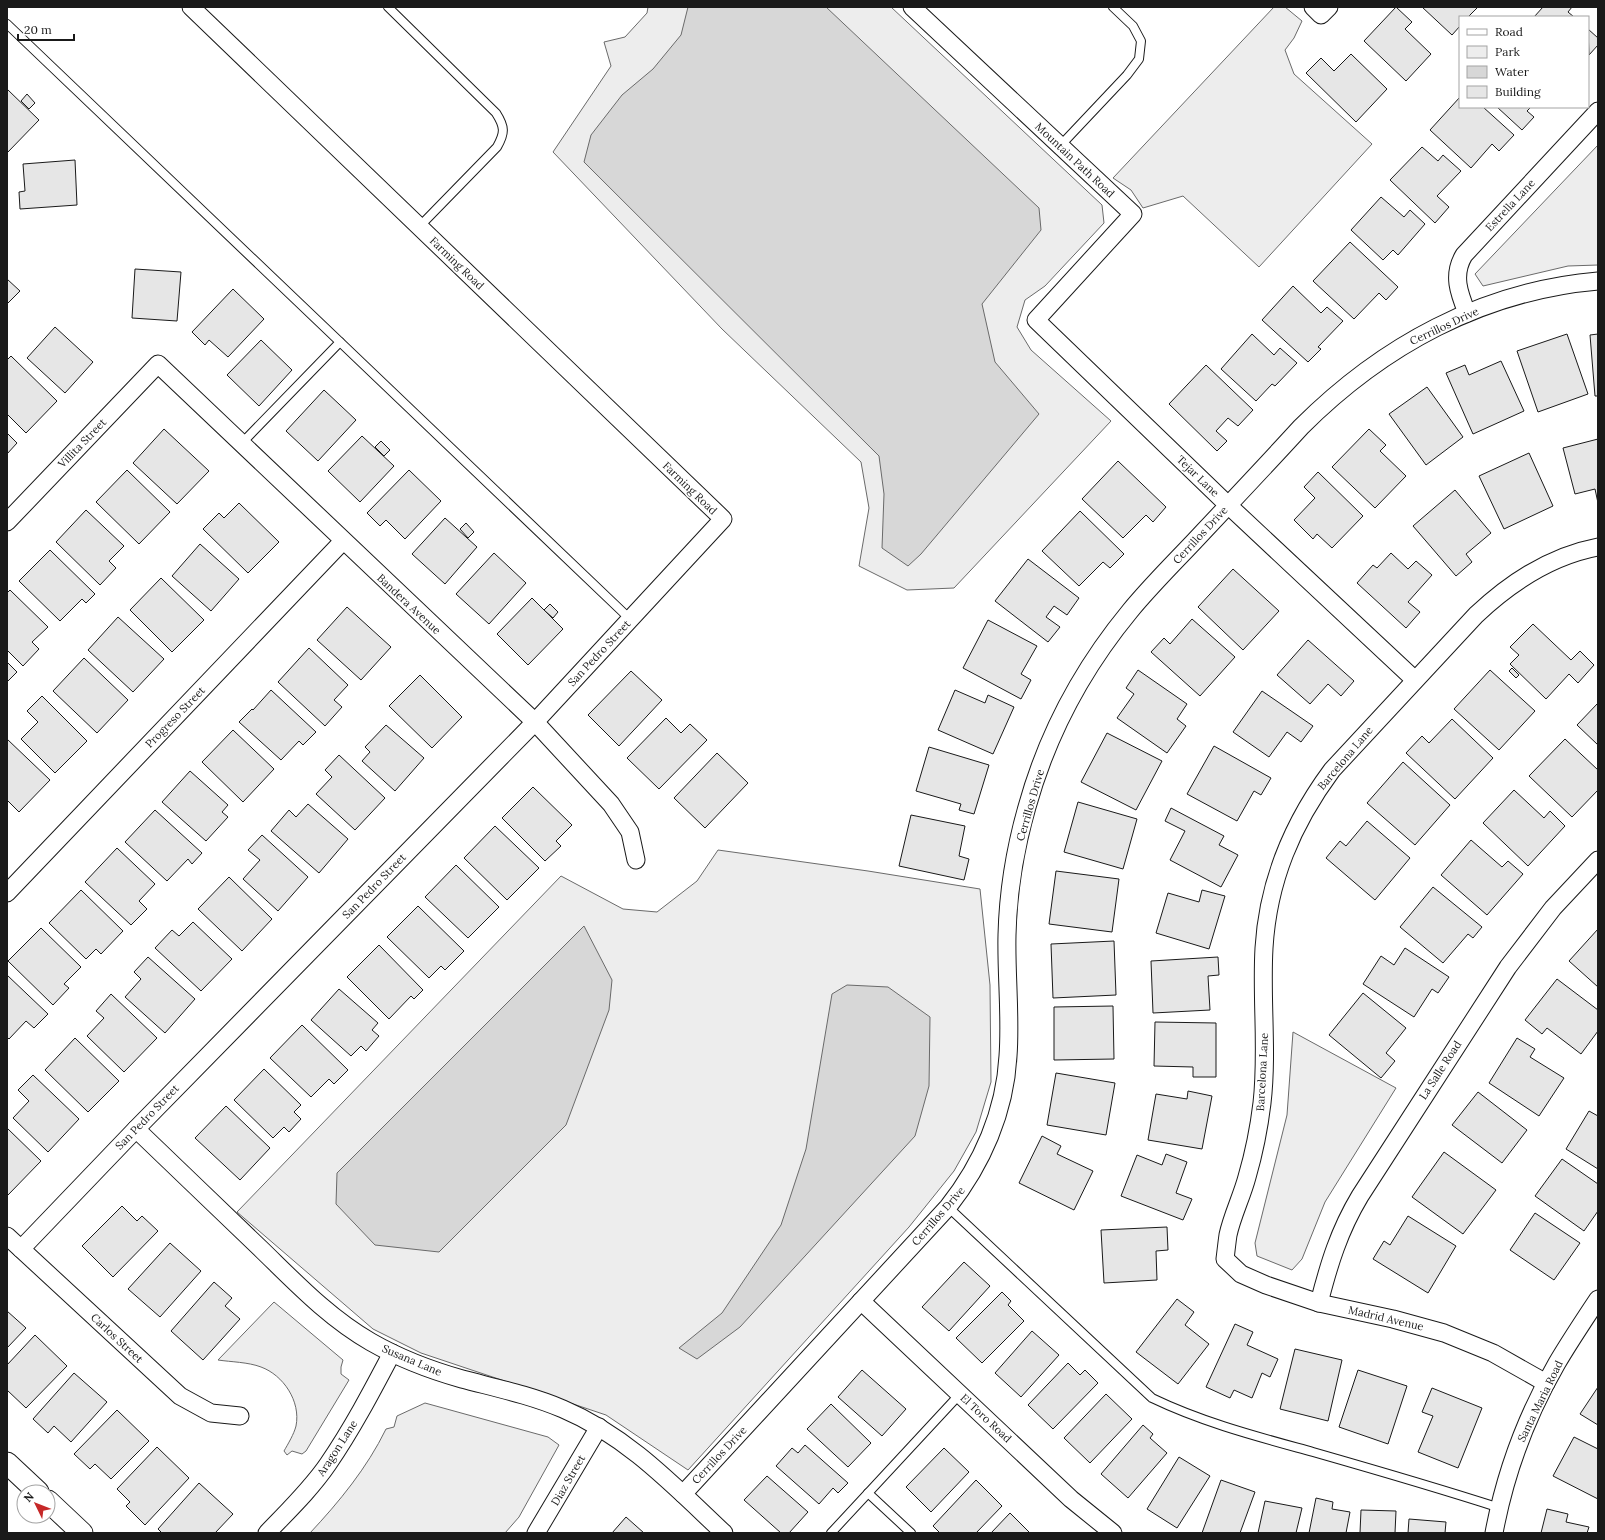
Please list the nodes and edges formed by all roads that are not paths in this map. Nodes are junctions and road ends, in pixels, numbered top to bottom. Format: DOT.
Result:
graph roads {
  1 [pos="191,7"];
  2 [pos="388,7"];
  3 [pos="912,7"];
  4 [pos="1113,7"];
  5 [pos="7,24"];
  6 [pos="1598,111"];
  7 [pos="1060,146"];
  8 [pos="419,227"];
  9 [pos="1598,282"];
  10 [pos="1467,314"];
  11 [pos="1036,320"];
  12 [pos="340,342"];
  13 [pos="158,364"];
  14 [pos="241,444"];
  15 [pos="1228,505"];
  16 [pos="723,520"];
  17 [pos="7,522"];
  18 [pos="343,541"];
  19 [pos="1598,547"];
  20 [pos="630,619"];
  21 [pos="1415,680"];
  22 [pos="535,722"];
  23 [pos="636,860"];
  24 [pos="1598,860"];
  25 [pos="7,893"];
  26 [pos="136,1129"];
  27 [pos="948,1207"];
  28 [pos="7,1236"];
  29 [pos="21,1249"];
  30 [pos="1225,1258"];
  31 [pos="1598,1299"];
  32 [pos="861,1301"];
  33 [pos="1319,1303"];
  34 [pos="392,1353"];
  35 [pos="1546,1383"];
  36 [pos="960,1394"];
  37 [pos="240,1416"];
  38 [pos="599,1427"];
  39 [pos="7,1463"];
  40 [pos="29,1484"];
  41 [pos="868,1493"];
  42 [pos="683,1494"];
  43 [pos="1500,1508"];
  44 [pos="56,1509"];
  45 [pos="82,1533"];
  46 [pos="267,1533"];
  47 [pos="536,1533"];
  48 [pos="724,1533"];
  49 [pos="831,1533"];
  50 [pos="911,1533"];
  51 [pos="1113,1533"];
  52 [pos="1494,1533"];
  1 -- 8 [label="street, Farming Road"];
  2 -- 8 [label="lane"];
  3 -- 7 [label="street, Mountain Path Road"];
  4 -- 7 [label="lane"];
  5 -- 12 [label="lane"];
  6 -- 10 [label="street, Estrella Lane"];
  7 -- 11 [label="street, Mountain Path Road"];
  8 -- 16 [label="street, Farming Road"];
  9 -- 10 [label="street, Cerrillos Drive"];
  10 -- 15 [label="street, Cerrillos Drive"];
  11 -- 15 [label="street, Tejar Lane"];
  12 -- 14 [label="lane"];
  12 -- 20 [label="lane"];
  13 -- 14 [label="street, Bandera Avenue"];
  13 -- 17 [label="street, Villita Street"];
  14 -- 18 [label="street, Bandera Avenue"];
  15 -- 21 [label="street, Tejar Lane"];
  15 -- 27 [label="street, Cerrillos Drive"];
  16 -- 20 [label="street, San Pedro Street"];
  18 -- 22 [label="street, Bandera Avenue"];
  18 -- 25 [label="street, Progreso Street"];
  19 -- 21 [label="street, Barcelona Lane"];
  20 -- 22 [label="street, San Pedro Street"];
  21 -- 30 [label="street, Barcelona Lane"];
  22 -- 23 [label="street, Bandera Avenue"];
  22 -- 26 [label="street, San Pedro Street"];
  24 -- 33 [label="street, La Salle Road"];
  26 -- 29 [label="street, San Pedro Street"];
  26 -- 34 [label="street, Susana Lane"];
  27 -- 32 [label="street, Cerrillos Drive"];
  27 -- 43 [label="lane"];
  28 -- 29 [label="street, Carlos Street"];
  29 -- 37 [label="street, Carlos Street"];
  30 -- 33 [label="street, Madrid Avenue"];
  31 -- 35 [label="street, Santa Maria Road"];
  32 -- 36 [label="street, El Toro Road"];
  32 -- 42 [label="street, Cerrillos Drive"];
  33 -- 35 [label="street, Madrid Avenue"];
  34 -- 38 [label="street, Susana Lane"];
  34 -- 46 [label="street, Aragon Lane"];
  35 -- 43 [label="street, Santa Maria Road"];
  36 -- 41 [label="lane"];
  36 -- 51 [label="street, El Toro Road"];
  38 -- 42 [label="street, Susana Lane"];
  38 -- 47 [label="street, Diaz Street"];
  39 -- 40 [label="street"];
  41 -- 49 [label="lane"];
  41 -- 50 [label="lane"];
  42 -- 48 [label="street, Susana Lane"];
  43 -- 52 [label="street, Santa Maria Road"];
  44 -- 45 [label="street"];
}
